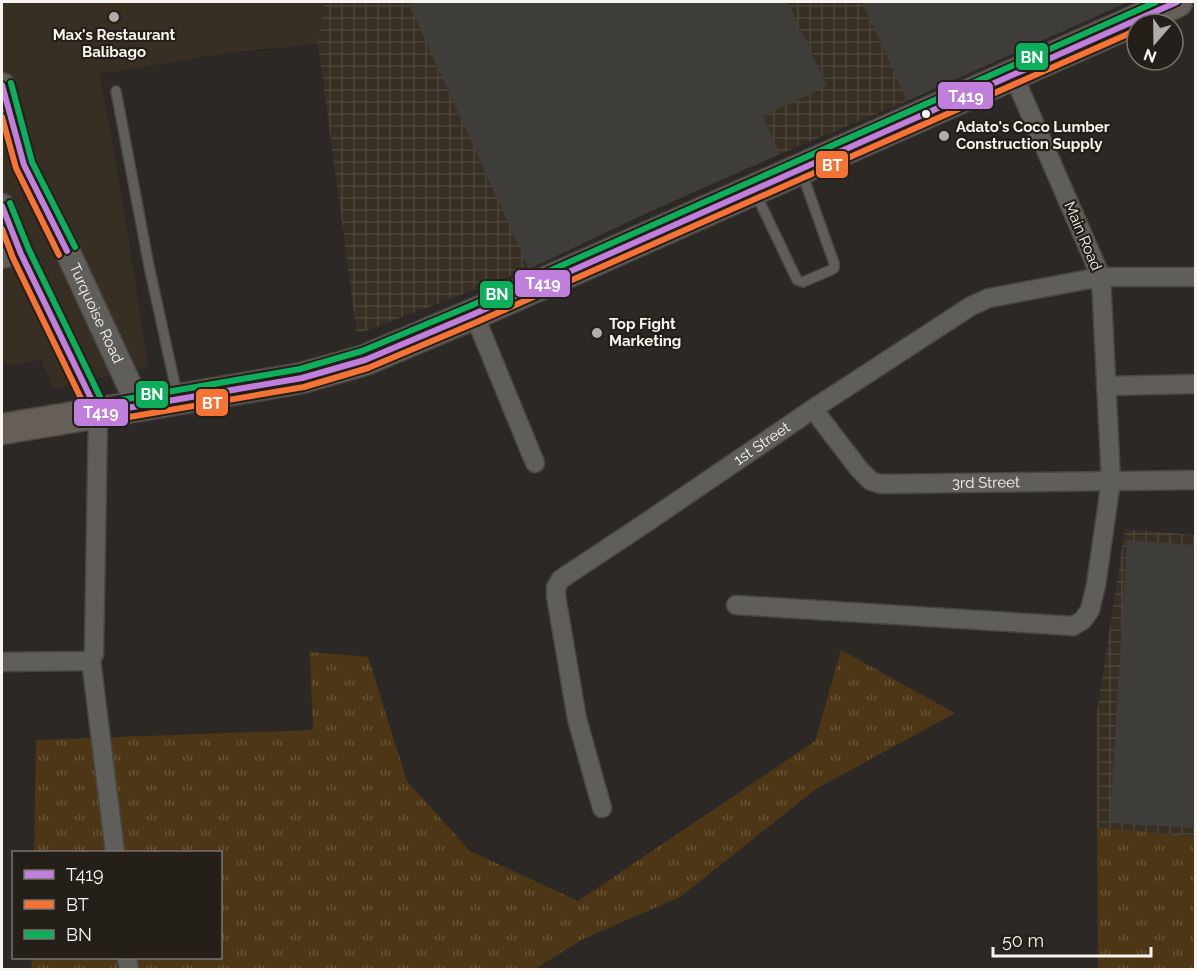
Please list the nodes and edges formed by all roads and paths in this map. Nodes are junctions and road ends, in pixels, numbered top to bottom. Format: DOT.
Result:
graph roads {
  1 [pos="1177,2"];
  2 [pos="1013,74"];
  3 [pos="2,86"];
  4 [pos="116,91"];
  5 [pos="800,168"];
  6 [pos="754,189"];
  7 [pos="2,206"];
  8 [pos="11,256"];
  9 [pos="1196,277"];
  10 [pos="1101,278"];
  11 [pos="474,314"];
  12 [pos="1196,384"];
  13 [pos="1106,386"];
  14 [pos="179,400"];
  15 [pos="139,406"];
  16 [pos="813,409"];
  17 [pos="98,413"];
  18 [pos="2,429"];
  19 [pos="535,463"];
  20 [pos="1196,480"];
  21 [pos="1111,481"];
  22 [pos="736,605"];
  23 [pos="91,660"];
  24 [pos="2,662"];
  25 [pos="602,808"];
  26 [pos="115,851"];
  1 -- 2 [label="main road"];
  2 -- 5 [label="main road"];
  2 -- 10 [label="street, Main Road"];
  3 -- 15 [label="street, Turquoise Road"];
  4 -- 14 [label="lane"];
  5 -- 6 [label="main road"];
  5 -- 6 [label="lane"];
  6 -- 11 [label="main road"];
  7 -- 8 [label="street"];
  8 -- 17 [label="street"];
  9 -- 10 [label="street, 1st Street"];
  10 -- 13 [label="street, Main Road"];
  10 -- 16 [label="street, 1st Street"];
  11 -- 14 [label="main road"];
  11 -- 19 [label="street"];
  12 -- 13 [label="street"];
  13 -- 21 [label="street, Main Road"];
  14 -- 15 [label="main road"];
  15 -- 17 [label="main road"];
  16 -- 21 [label="street, 3rd Street"];
  16 -- 25 [label="street, 1st Street"];
  17 -- 18 [label="main road"];
  17 -- 23 [label="street"];
  20 -- 21 [label="street, 3rd Street"];
  21 -- 22 [label="street, Main Road"];
  23 -- 24 [label="street"];
  23 -- 26 [label="street"];
}
